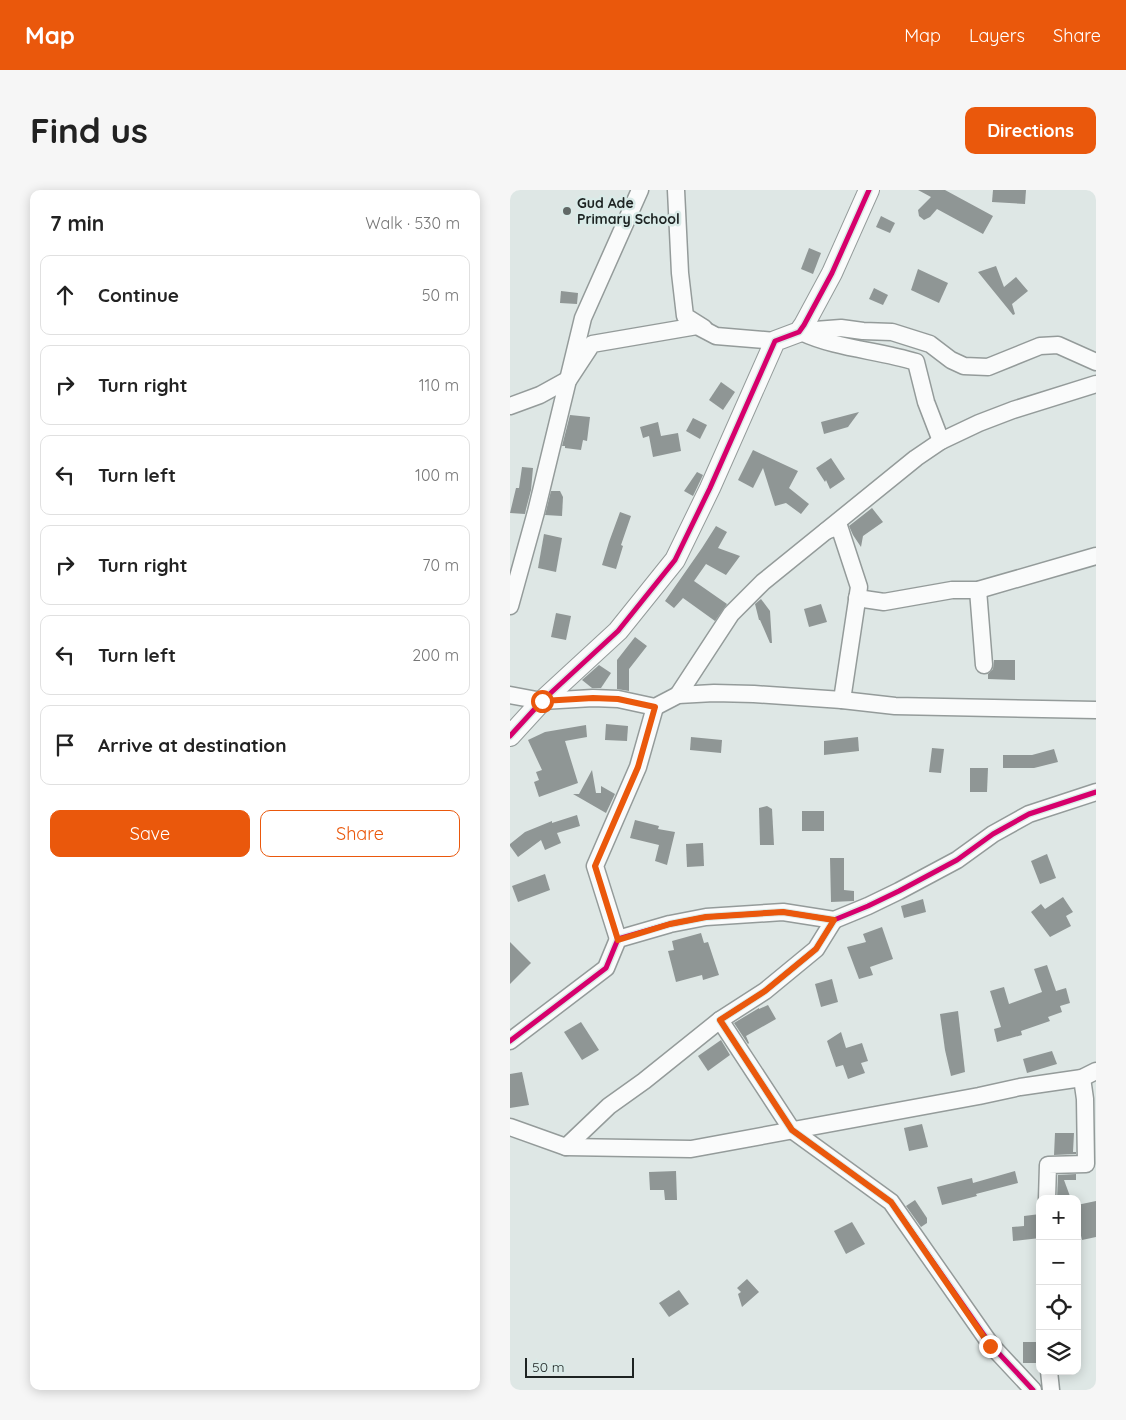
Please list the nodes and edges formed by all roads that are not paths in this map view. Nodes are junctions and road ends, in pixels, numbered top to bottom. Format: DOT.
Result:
graph roads {
  1 [pos="640,190"];
  2 [pos="676,190"];
  3 [pos="869,190"];
  4 [pos="802,328"];
  5 [pos="716,336"];
  6 [pos="775,341"];
  7 [pos="1096,362"];
  8 [pos="569,378"];
  9 [pos="1096,384"];
  10 [pos="510,406"];
  11 [pos="941,441"];
  12 [pos="826,531"];
  13 [pos="1096,556"];
  14 [pos="978,590"];
  15 [pos="857,598"];
  16 [pos="510,606"];
  17 [pos="984,665"];
  18 [pos="678,695"];
  19 [pos="510,696"];
  20 [pos="842,700"];
  21 [pos="542,701"];
  22 [pos="655,707"];
  23 [pos="1096,710"];
  24 [pos="510,736"];
  25 [pos="1096,792"];
  26 [pos="834,920"];
  27 [pos="618,940"];
  28 [pos="720,1020"];
  29 [pos="510,1041"];
  30 [pos="1089,1074"];
  31 [pos="510,1127"];
  32 [pos="792,1130"];
  33 [pos="566,1148"];
  34 [pos="1047,1195"];
  35 [pos="1049,1375"];
  36 [pos="1033,1390"];
  37 [pos="1051,1390"];
  1 -- 8 [label="street"];
  2 -- 5 [label="street"];
  3 -- 4 [label="street"];
  4 -- 6 [label="street"];
  4 -- 7 [label="street"];
  4 -- 11 [label="street"];
  5 -- 6 [label="street"];
  5 -- 8 [label="street"];
  6 -- 21 [label="street"];
  8 -- 10 [label="street"];
  8 -- 16 [label="street"];
  9 -- 11 [label="street"];
  11 -- 12 [label="street"];
  12 -- 15 [label="street"];
  12 -- 18 [label="street"];
  13 -- 14 [label="street"];
  14 -- 15 [label="street"];
  14 -- 17 [label="street"];
  15 -- 20 [label="street"];
  18 -- 20 [label="street"];
  18 -- 22 [label="street"];
  19 -- 21 [label="street"];
  20 -- 23 [label="street"];
  21 -- 22 [label="street"];
  21 -- 24 [label="street"];
  22 -- 27 [label="street"];
  25 -- 26 [label="street"];
  26 -- 27 [label="street"];
  26 -- 28 [label="street"];
  27 -- 29 [label="street"];
  28 -- 32 [label="street"];
  28 -- 33 [label="street"];
  30 -- 32 [label="street"];
  30 -- 34 [label="street"];
  31 -- 33 [label="street"];
  32 -- 33 [label="street"];
  32 -- 36 [label="street"];
  35 -- 37 [label="street"];
}
